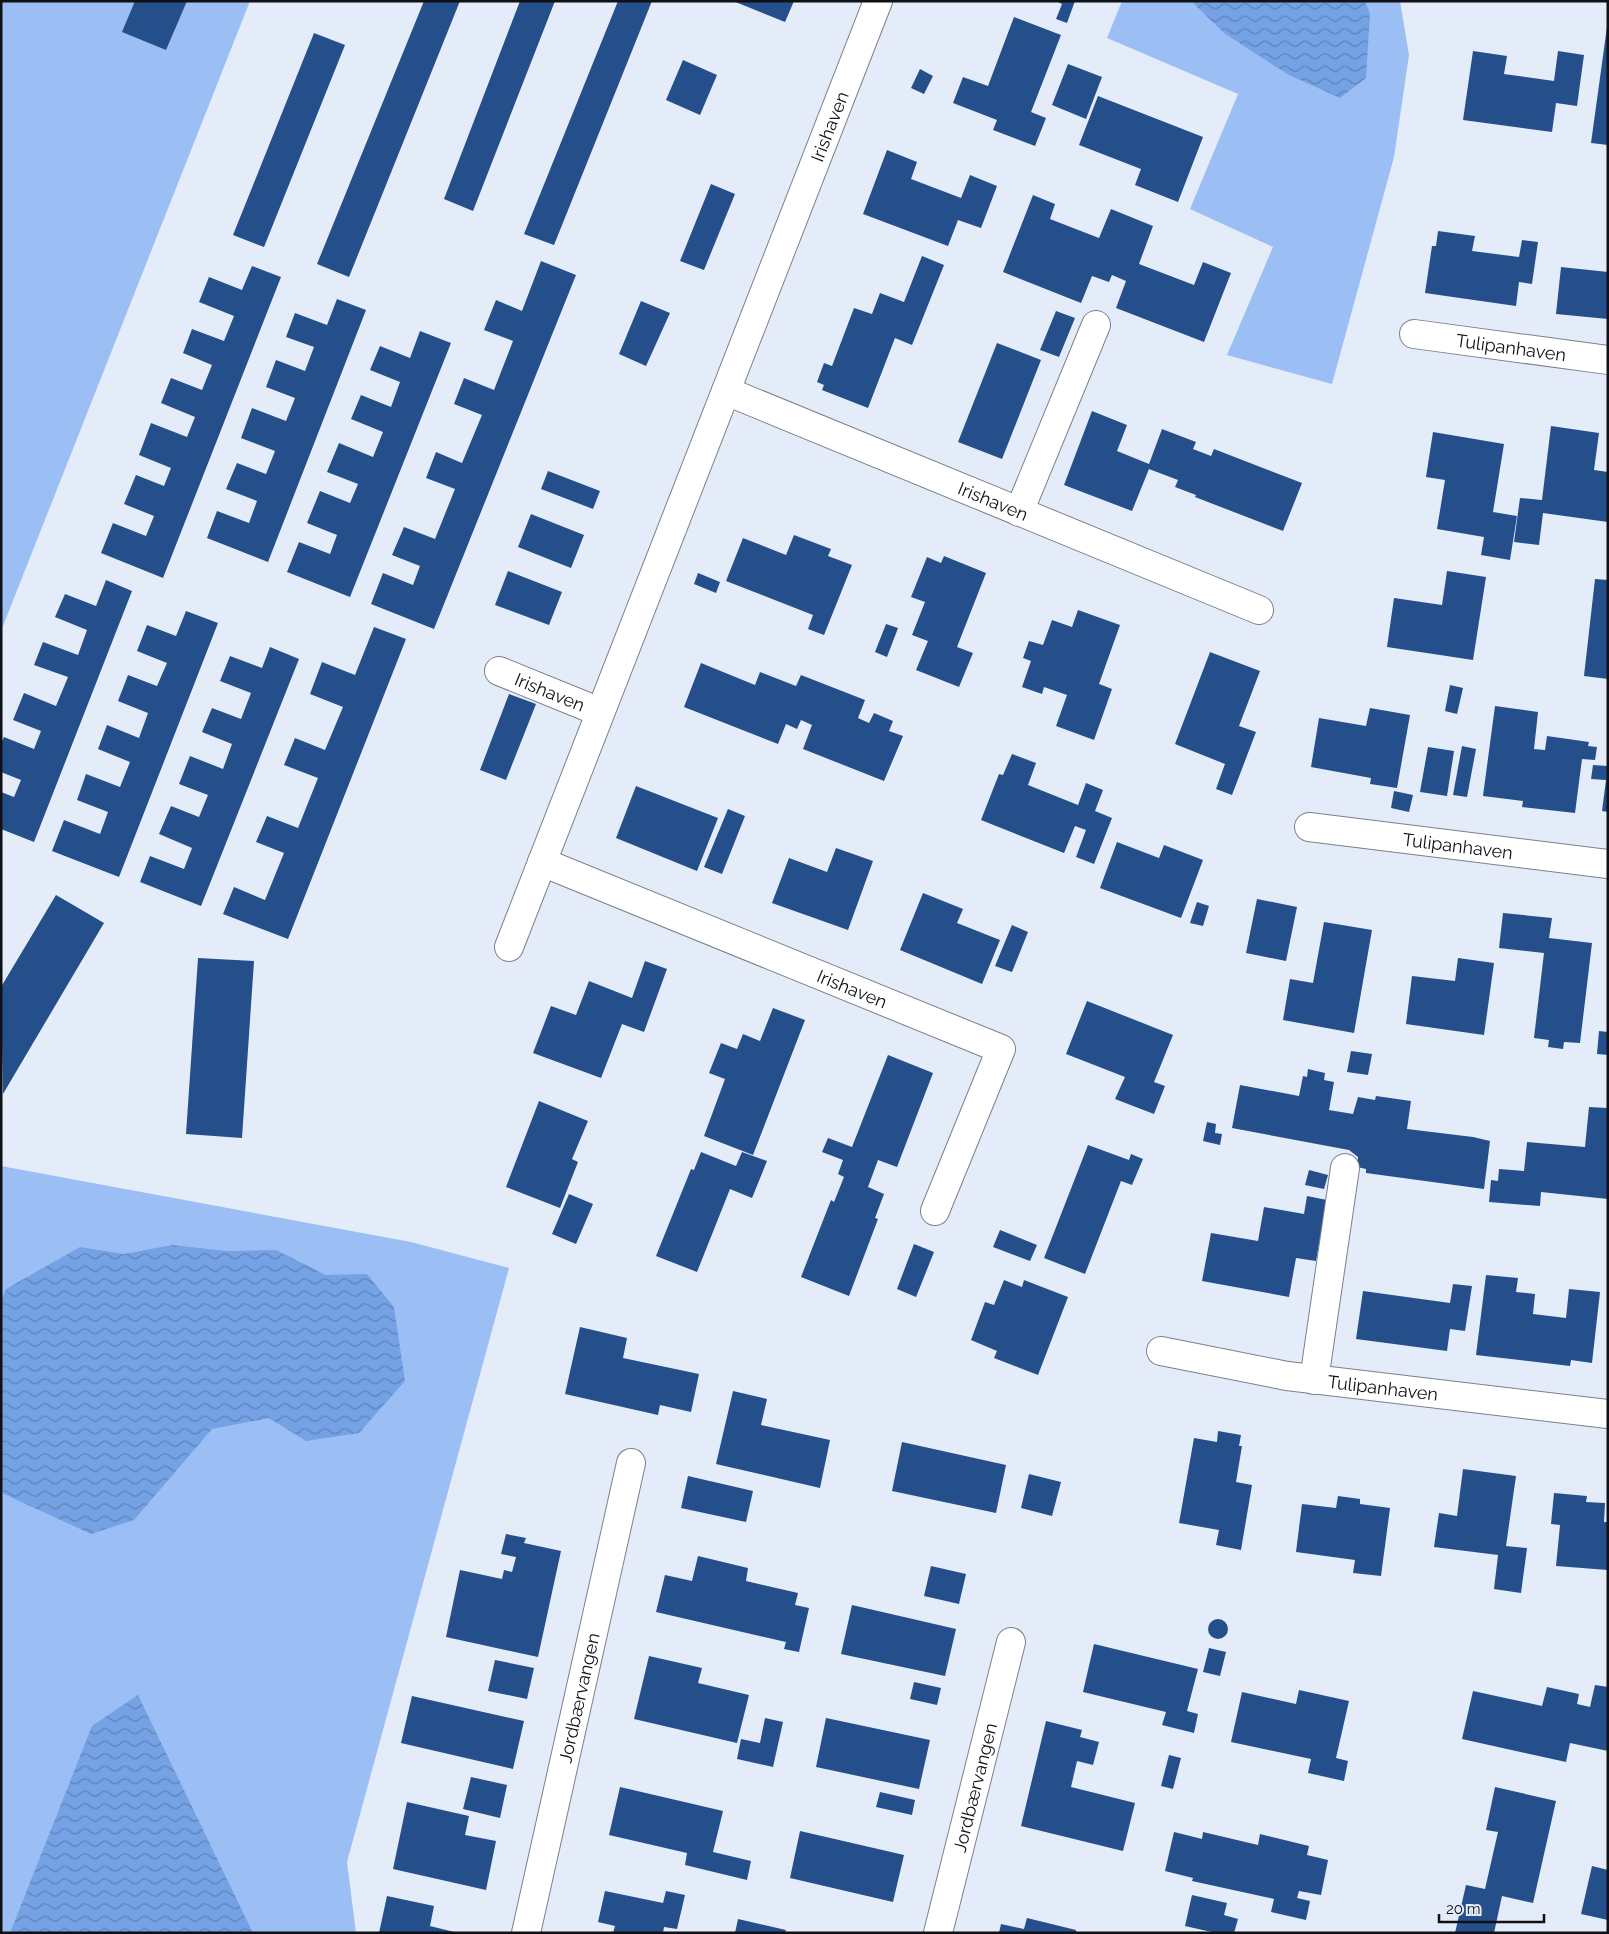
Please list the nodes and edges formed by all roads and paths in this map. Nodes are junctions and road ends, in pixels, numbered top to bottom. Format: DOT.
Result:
graph roads {
  1 [pos="878,1"];
  2 [pos="1096,325"];
  3 [pos="1414,334"];
  4 [pos="1608,360"];
  5 [pos="726,392"];
  6 [pos="1019,512"];
  7 [pos="1259,610"];
  8 [pos="499,671"];
  9 [pos="600,712"];
  10 [pos="1309,827"];
  11 [pos="542,862"];
  12 [pos="1608,864"];
  13 [pos="509,947"];
  14 [pos="1345,1168"];
  15 [pos="935,1211"];
  16 [pos="1160,1351"];
  17 [pos="1314,1380"];
  18 [pos="1608,1414"];
  19 [pos="630,1463"];
  20 [pos="1011,1642"];
  21 [pos="526,1933"];
  22 [pos="938,1933"];
  1 -- 5 [label="street, Irishaven"];
  2 -- 6 [label="street"];
  3 -- 4 [label="street, Tulipanhaven"];
  5 -- 6 [label="street, Irishaven"];
  5 -- 9 [label="street, Irishaven"];
  6 -- 7 [label="street, Irishaven"];
  8 -- 9 [label="street, Irishaven"];
  9 -- 11 [label="street, Irishaven"];
  10 -- 12 [label="street, Tulipanhaven"];
  11 -- 13 [label="street, Irishaven"];
  11 -- 15 [label="street, Irishaven"];
  14 -- 17 [label="street"];
  16 -- 17 [label="street, Tulipanhaven"];
  17 -- 18 [label="street, Tulipanhaven"];
  19 -- 21 [label="street, Jordbærvangen"];
  20 -- 22 [label="street, Jordbærvangen"];
}
